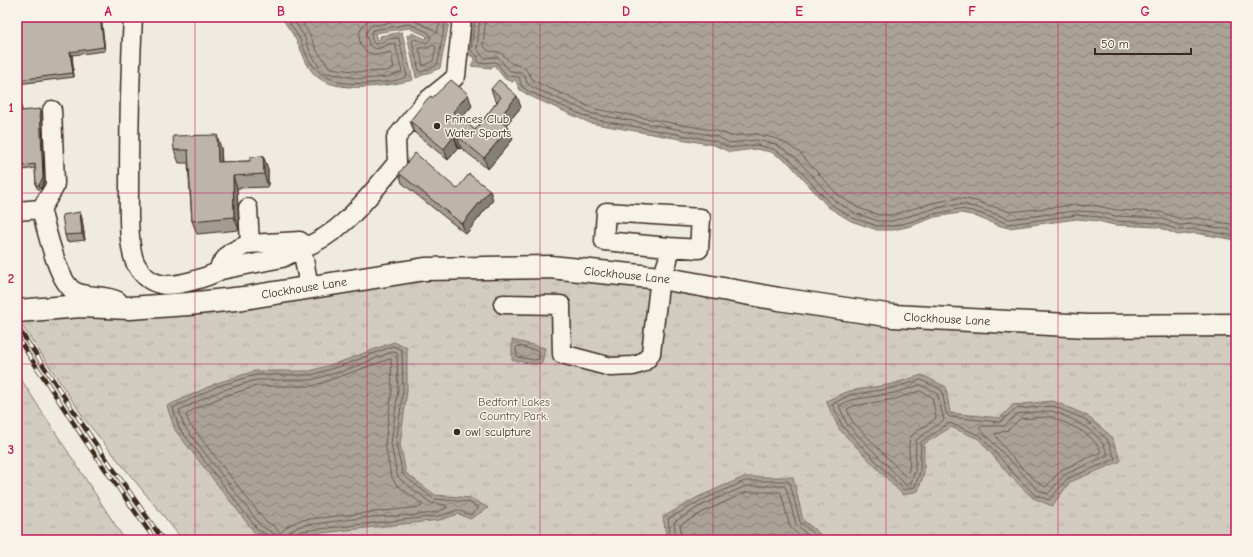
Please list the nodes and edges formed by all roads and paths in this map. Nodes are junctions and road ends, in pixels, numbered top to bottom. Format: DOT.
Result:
graph roads {
  1 [pos="132,17"];
  2 [pos="462,17"];
  3 [pos="52,110"];
  4 [pos="248,208"];
  5 [pos="41,209"];
  6 [pos="17,211"];
  7 [pos="250,244"];
  8 [pos="669,247"];
  9 [pos="302,248"];
  10 [pos="221,270"];
  11 [pos="661,278"];
  12 [pos="309,287"];
  13 [pos="503,304"];
  14 [pos="130,308"];
  15 [pos="17,311"];
  16 [pos="1236,325"];
  1 -- 10 [label="lane"];
  2 -- 9 [label="lane"];
  3 -- 5 [label="lane"];
  4 -- 7 [label="lane"];
  5 -- 6 [label="lane"];
  5 -- 14 [label="lane"];
  7 -- 9 [label="lane"];
  7 -- 10 [label="lane"];
  8 -- 8 [label="lane"];
  8 -- 11 [label="lane"];
  9 -- 10 [label="lane"];
  9 -- 12 [label="lane"];
  11 -- 12 [label="main road, Clockhouse Lane"];
  11 -- 13 [label="lane"];
  11 -- 16 [label="main road, Clockhouse Lane"];
  12 -- 14 [label="main road, Clockhouse Lane"];
  14 -- 15 [label="main road, Clockhouse Lane"];
}
